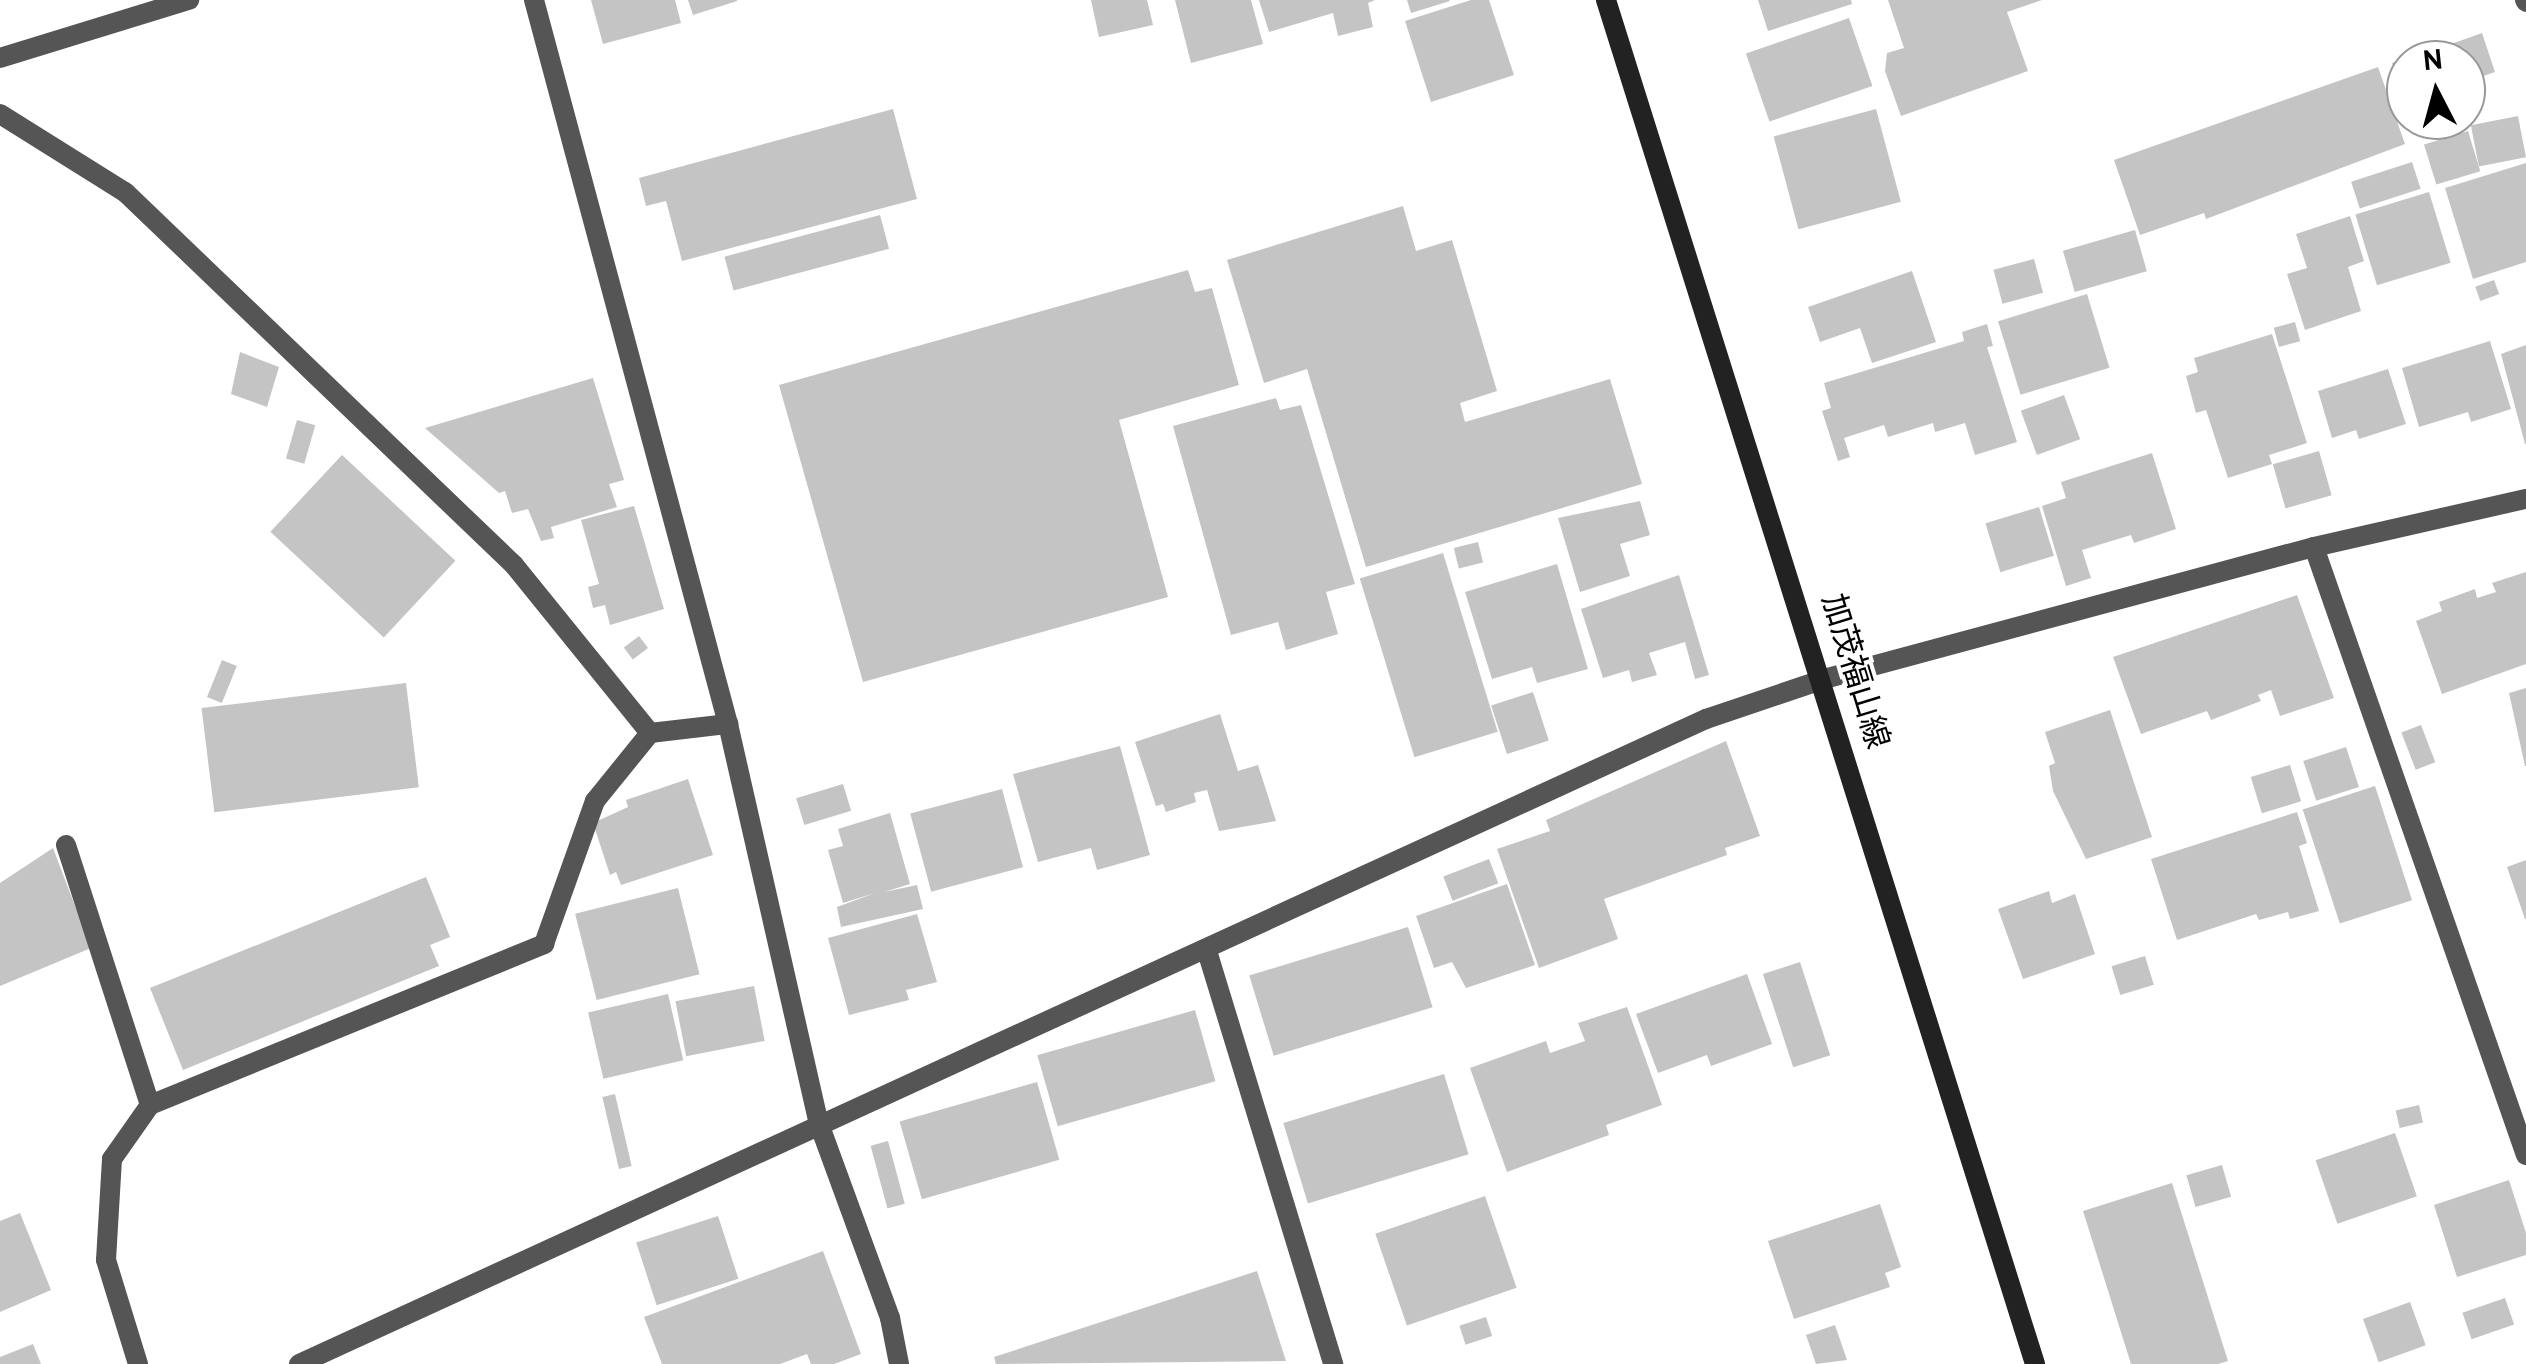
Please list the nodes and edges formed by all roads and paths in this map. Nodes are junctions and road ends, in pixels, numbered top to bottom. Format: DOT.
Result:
graph roads {
  1 [pos="189,0"];
  2 [pos="534,0"];
  3 [pos="1606,0"];
  4 [pos="0,58"];
  5 [pos="0,114"];
  6 [pos="2526,499"];
  7 [pos="2314,547"];
  8 [pos="1824,679"];
  9 [pos="728,724"];
  10 [pos="650,732"];
  11 [pos="66,846"];
  12 [pos="1207,951"];
  13 [pos="150,1105"];
  14 [pos="818,1121"];
  15 [pos="2526,1155"];
  16 [pos="138,1364"];
  17 [pos="299,1364"];
  18 [pos="898,1364"];
  19 [pos="1333,1364"];
  20 [pos="2035,1364"];
  1 -- 4 [label="street"];
  2 -- 9 [label="street"];
  3 -- 8 [label="main road, 加茂福山線"];
  5 -- 10 [label="street"];
  6 -- 7 [label="street"];
  7 -- 8 [label="street"];
  7 -- 15 [label="street"];
  8 -- 12 [label="street"];
  8 -- 20 [label="main road, 加茂福山線"];
  9 -- 10 [label="street"];
  9 -- 14 [label="street"];
  10 -- 13 [label="street"];
  11 -- 13 [label="street"];
  12 -- 14 [label="street"];
  12 -- 19 [label="street"];
  13 -- 16 [label="street"];
  14 -- 17 [label="street"];
  14 -- 18 [label="street"];
}
